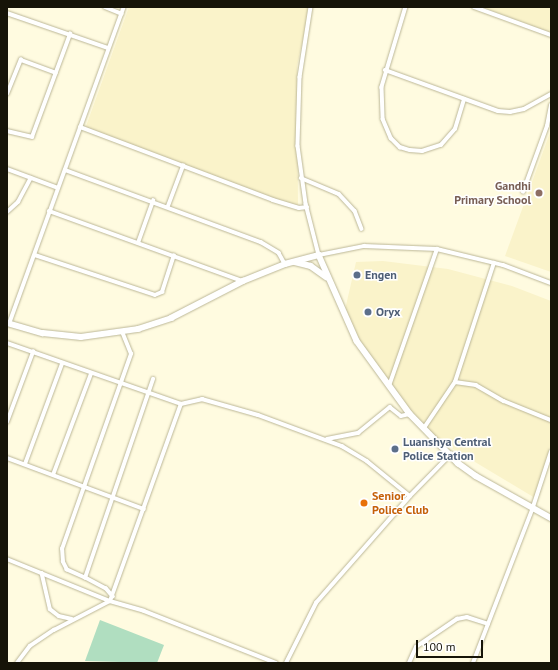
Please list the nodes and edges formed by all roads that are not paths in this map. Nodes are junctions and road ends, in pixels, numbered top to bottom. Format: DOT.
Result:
graph roads {
  1 [pos="105,7"];
  2 [pos="124,7"];
  3 [pos="311,7"];
  4 [pos="406,7"];
  5 [pos="474,7"];
  6 [pos="7,14"];
  7 [pos="122,14"];
  8 [pos="70,34"];
  9 [pos="551,35"];
  10 [pos="108,48"];
  11 [pos="385,70"];
  12 [pos="56,73"];
  13 [pos="7,94"];
  14 [pos="551,94"];
  15 [pos="464,99"];
  16 [pos="551,105"];
  17 [pos="80,127"];
  18 [pos="7,131"];
  19 [pos="183,166"];
  20 [pos="7,169"];
  21 [pos="64,170"];
  22 [pos="31,178"];
  23 [pos="301,178"];
  24 [pos="58,188"];
  25 [pos="523,192"];
  26 [pos="153,201"];
  27 [pos="168,206"];
  28 [pos="307,207"];
  29 [pos="49,211"];
  30 [pos="7,212"];
  31 [pos="362,229"];
  32 [pos="138,243"];
  33 [pos="437,249"];
  34 [pos="35,255"];
  35 [pos="319,255"];
  36 [pos="174,256"];
  37 [pos="286,263"];
  38 [pos="494,263"];
  39 [pos="328,280"];
  40 [pos="243,281"];
  41 [pos="551,283"];
  42 [pos="8,323"];
  43 [pos="122,332"];
  44 [pos="7,343"];
  45 [pos="33,352"];
  46 [pos="62,364"];
  47 [pos="90,374"];
  48 [pos="153,379"];
  49 [pos="455,382"];
  50 [pos="120,383"];
  51 [pos="388,387"];
  52 [pos="149,394"];
  53 [pos="181,404"];
  54 [pos="410,414"];
  55 [pos="551,420"];
  56 [pos="7,422"];
  57 [pos="424,428"];
  58 [pos="325,440"];
  59 [pos="551,452"];
  60 [pos="451,454"];
  61 [pos="7,458"];
  62 [pos="25,464"];
  63 [pos="53,475"];
  64 [pos="84,488"];
  65 [pos="410,496"];
  66 [pos="112,498"];
  67 [pos="144,509"];
  68 [pos="532,510"];
  69 [pos="551,518"];
  70 [pos="7,559"];
  71 [pos="42,573"];
  72 [pos="85,578"];
  73 [pos="114,597"];
  74 [pos="110,601"];
  75 [pos="72,619"];
  76 [pos="488,624"];
  77 [pos="17,663"];
  78 [pos="276,663"];
  79 [pos="286,663"];
  80 [pos="409,663"];
  81 [pos="473,663"];
  1 -- 7 [label="street"];
  2 -- 7 [label="street"];
  3 -- 23 [label="street"];
  4 -- 11 [label="street"];
  5 -- 9 [label="street"];
  6 -- 8 [label="street"];
  7 -- 10 [label="street"];
  8 -- 10 [label="street"];
  8 -- 12 [label="street"];
  10 -- 17 [label="street"];
  11 -- 15 [label="street"];
  11 -- 15 [label="street"];
  12 -- 13 [label="street"];
  12 -- 18 [label="street"];
  14 -- 15 [label="street"];
  16 -- 25 [label="street"];
  17 -- 19 [label="street"];
  17 -- 21 [label="street"];
  19 -- 27 [label="street"];
  19 -- 28 [label="street"];
  20 -- 22 [label="street"];
  21 -- 24 [label="street"];
  21 -- 26 [label="street"];
  22 -- 24 [label="street"];
  22 -- 30 [label="street"];
  23 -- 28 [label="street"];
  23 -- 31 [label="street"];
  24 -- 29 [label="street"];
  26 -- 27 [label="street"];
  26 -- 32 [label="street"];
  27 -- 37 [label="street"];
  28 -- 35 [label="street"];
  29 -- 32 [label="street"];
  29 -- 34 [label="street"];
  32 -- 36 [label="street"];
  33 -- 35 [label="street"];
  33 -- 38 [label="street"];
  33 -- 51 [label="street"];
  34 -- 36 [label="street"];
  34 -- 42 [label="street"];
  35 -- 37 [label="main road"];
  35 -- 39 [label="main road"];
  36 -- 40 [label="street"];
  37 -- 39 [label="main road"];
  37 -- 40 [label="main road"];
  38 -- 41 [label="street"];
  38 -- 49 [label="street"];
  39 -- 51 [label="main road"];
  40 -- 43 [label="main road"];
  42 -- 43 [label="main road"];
  43 -- 50 [label="street"];
  44 -- 45 [label="street"];
  45 -- 46 [label="street"];
  45 -- 56 [label="street"];
  46 -- 47 [label="street"];
  46 -- 62 [label="street"];
  47 -- 50 [label="street"];
  47 -- 63 [label="street"];
  48 -- 52 [label="street"];
  49 -- 55 [label="street"];
  49 -- 57 [label="street"];
  50 -- 52 [label="street"];
  50 -- 64 [label="street"];
  51 -- 54 [label="main road"];
  52 -- 53 [label="street"];
  52 -- 66 [label="street"];
  53 -- 58 [label="street"];
  53 -- 67 [label="street"];
  54 -- 57 [label="main road"];
  54 -- 58 [label="street"];
  57 -- 60 [label="main road"];
  58 -- 65 [label="street"];
  59 -- 68 [label="street"];
  60 -- 65 [label="street"];
  60 -- 68 [label="main road"];
  61 -- 62 [label="street"];
  62 -- 63 [label="street"];
  63 -- 64 [label="street"];
  64 -- 66 [label="street"];
  64 -- 72 [label="street"];
  65 -- 79 [label="street"];
  66 -- 67 [label="street"];
  66 -- 72 [label="street"];
  67 -- 73 [label="street"];
  68 -- 69 [label="main road"];
  68 -- 76 [label="street"];
  70 -- 71 [label="street"];
  71 -- 74 [label="street"];
  71 -- 75 [label="street"];
  72 -- 73 [label="street"];
  73 -- 74 [label="street"];
  74 -- 75 [label="street"];
  74 -- 78 [label="street"];
  75 -- 77 [label="street"];
  76 -- 80 [label="street"];
  76 -- 81 [label="street"];
}
